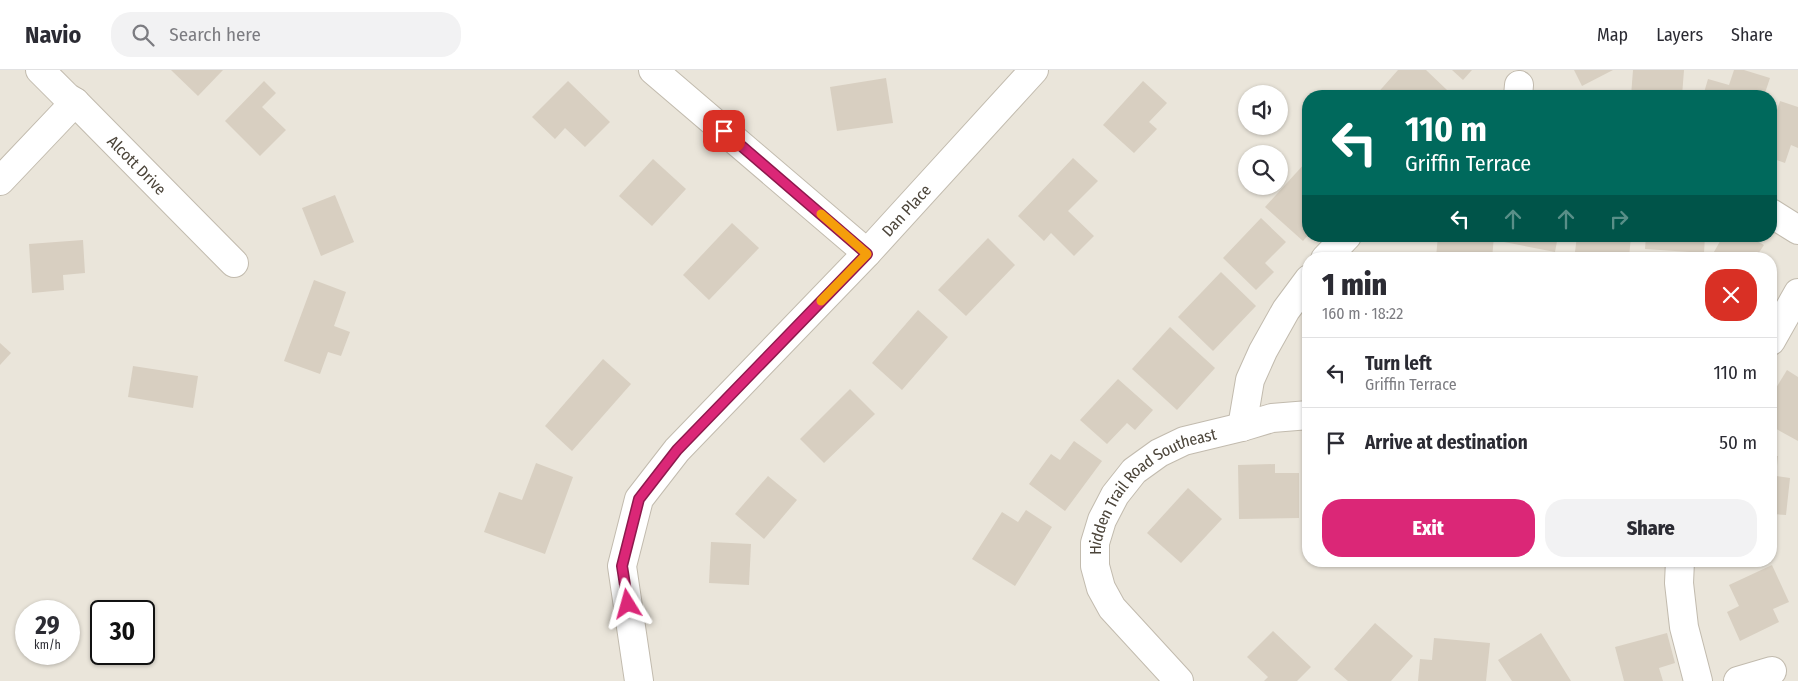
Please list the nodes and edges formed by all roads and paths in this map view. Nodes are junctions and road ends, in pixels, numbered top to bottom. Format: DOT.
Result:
graph roads {
  1 [pos="40,70"];
  2 [pos="653,70"];
  3 [pos="1034,70"];
  4 [pos="75,102"];
  5 [pos="0,181"];
  6 [pos="1777,216"];
  7 [pos="1798,230"];
  8 [pos="1342,242"];
  9 [pos="1332,252"];
  10 [pos="867,254"];
  11 [pos="234,262"];
  12 [pos="1302,288"];
  13 [pos="1798,293"];
  14 [pos="1777,330"];
  15 [pos="1302,416"];
  16 [pos="1242,427"];
  17 [pos="1680,567"];
  18 [pos="1772,671"];
  19 [pos="639,681"];
  20 [pos="1179,681"];
  21 [pos="1698,681"];
  22 [pos="1738,681"];
  1 -- 4 [label="street, Alcott Drive"];
  2 -- 10 [label="street"];
  3 -- 10 [label="street, Dan Place"];
  4 -- 5 [label="street"];
  4 -- 11 [label="street, Alcott Drive"];
  6 -- 7 [label="street"];
  8 -- 9 [label="street"];
  10 -- 19 [label="street, Dan Place"];
  12 -- 16 [label="street"];
  13 -- 14 [label="street"];
  15 -- 16 [label="street, Hidden Trail Road Southeast"];
  16 -- 20 [label="street, Hidden Trail Road Southeast"];
  17 -- 21 [label="street"];
  18 -- 22 [label="street"];
}
